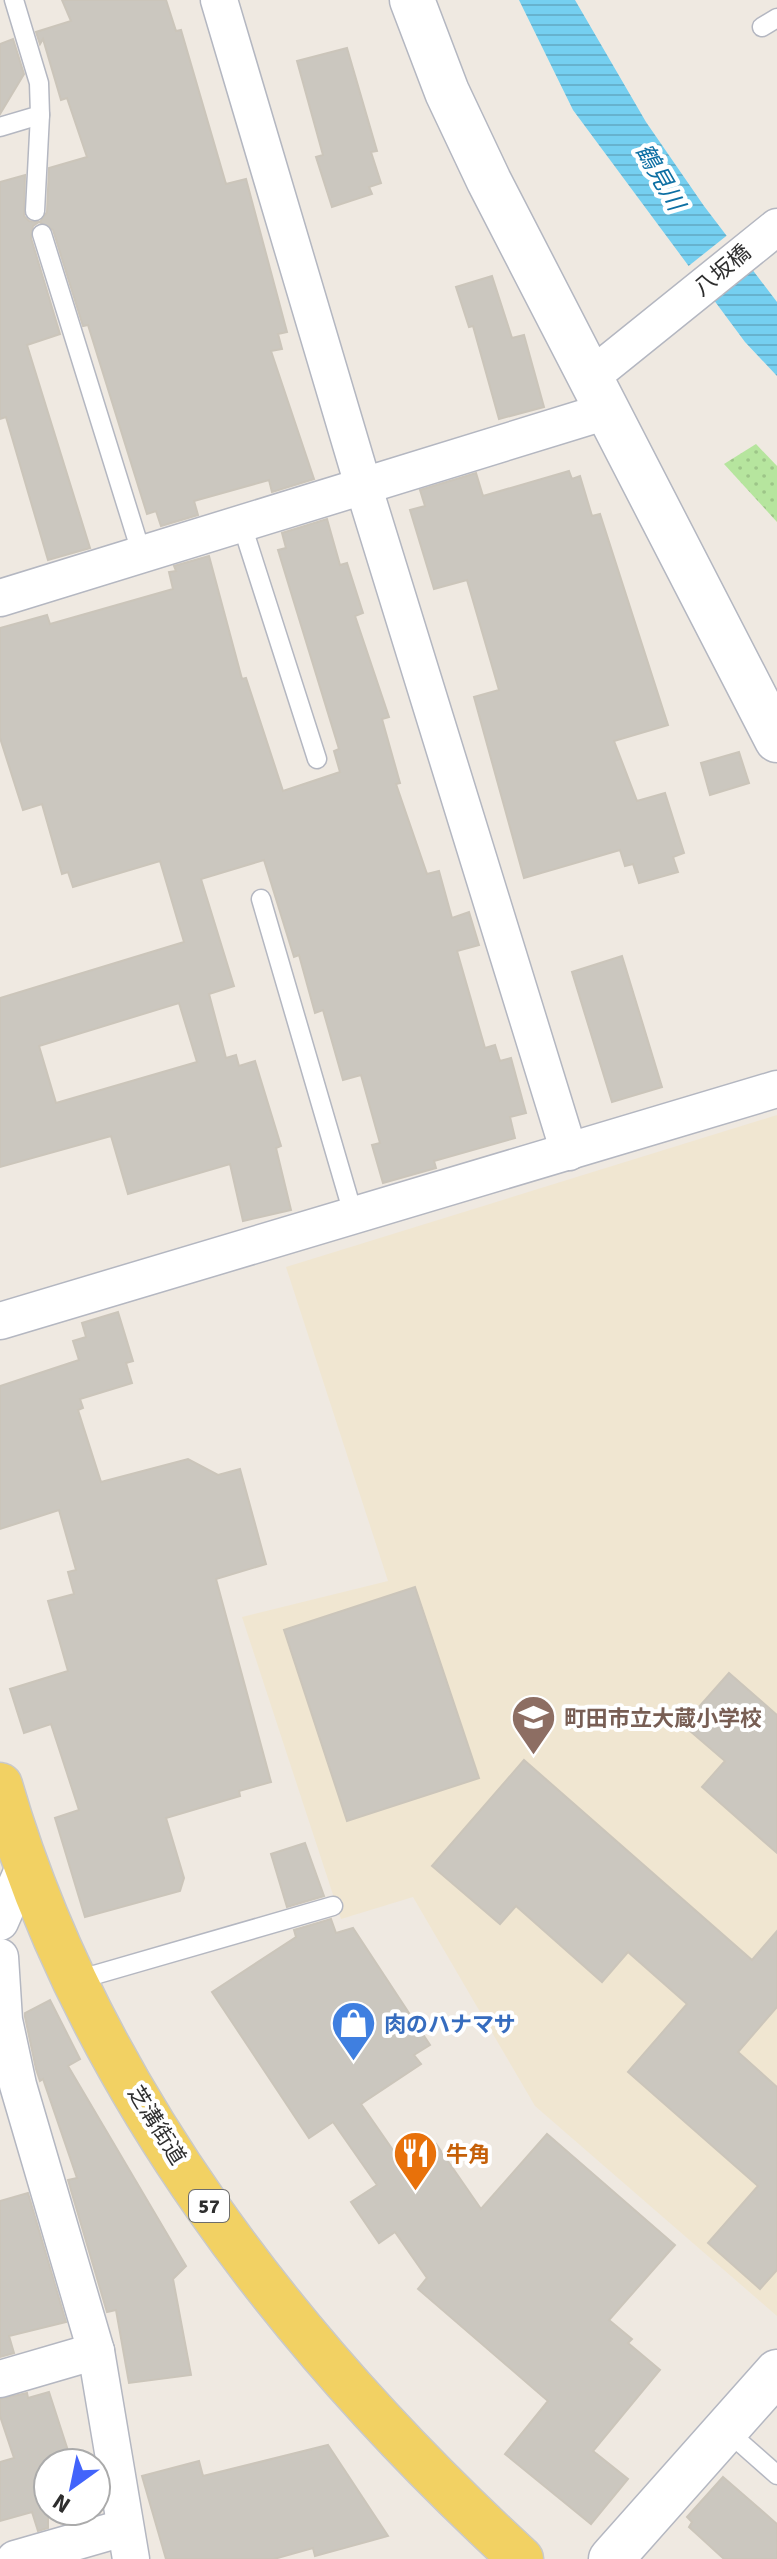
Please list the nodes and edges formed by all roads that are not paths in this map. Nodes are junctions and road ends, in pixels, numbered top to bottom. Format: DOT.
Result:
graph roads {
  1 [pos="14,0"];
  2 [pos="219,0"];
  3 [pos="412,0"];
  4 [pos="40,115"];
  5 [pos="0,127"];
  6 [pos="35,211"];
  7 [pos="775,227"];
  8 [pos="42,234"];
  9 [pos="601,393"];
  10 [pos="363,485"];
  11 [pos="241,522"];
  12 [pos="141,552"];
  13 [pos="0,598"];
  14 [pos="777,740"];
  15 [pos="317,759"];
  16 [pos="261,899"];
  17 [pos="777,1089"];
  18 [pos="569,1152"];
  19 [pos="354,1217"];
  20 [pos="0,1321"];
  21 [pos="0,1785"];
  22 [pos="12,1869"];
  23 [pos="333,1906"];
  24 [pos="0,1922"];
  25 [pos="0,1957"];
  26 [pos="77,1980"];
  27 [pos="9,2088"];
  28 [pos="96,2351"];
  29 [pos="777,2372"];
  30 [pos="0,2379"];
  31 [pos="726,2430"];
  32 [pos="777,2475"];
  33 [pos="127,2543"];
  34 [pos="15,2559"];
  35 [pos="521,2559"];
  36 [pos="611,2559"];
  1 -- 4 [label="lane"];
  2 -- 10 [label="street"];
  3 -- 9 [label="street"];
  4 -- 5 [label="lane"];
  4 -- 6 [label="lane"];
  7 -- 9 [label="street, 八坂橋"];
  8 -- 12 [label="lane"];
  9 -- 10 [label="street"];
  9 -- 14 [label="street"];
  10 -- 11 [label="street"];
  10 -- 18 [label="street"];
  11 -- 12 [label="street"];
  11 -- 15 [label="lane"];
  12 -- 13 [label="street"];
  16 -- 19 [label="lane"];
  17 -- 18 [label="street"];
  18 -- 19 [label="street"];
  19 -- 20 [label="street"];
  21 -- 22 [label="main road, 芝溝街道 / 57"];
  22 -- 24 [label="street"];
  22 -- 26 [label="main road, 芝溝街道 / 57"];
  23 -- 26 [label="lane"];
  25 -- 27 [label="street"];
  26 -- 35 [label="main road, 芝溝街道 / 57"];
  27 -- 28 [label="street"];
  28 -- 30 [label="street"];
  28 -- 33 [label="street"];
  29 -- 31 [label="street"];
  31 -- 32 [label="lane"];
  31 -- 36 [label="street"];
  33 -- 34 [label="street"];
}
